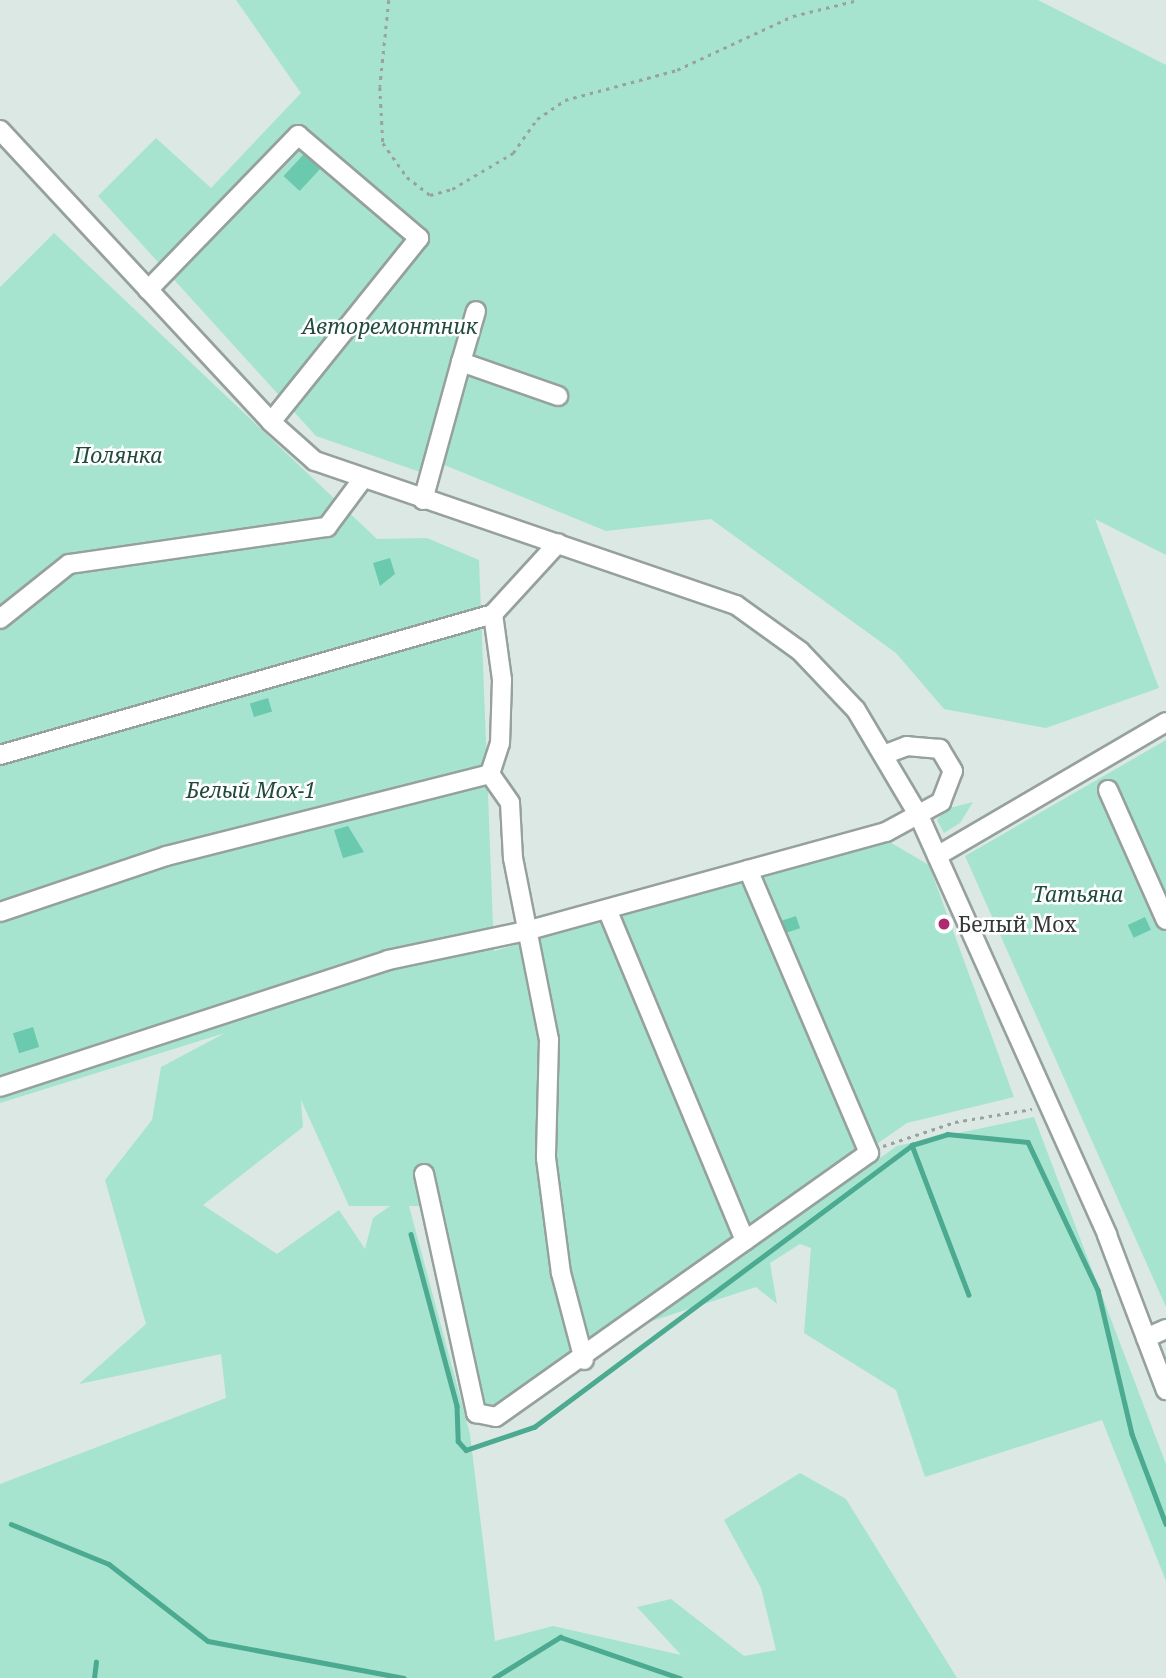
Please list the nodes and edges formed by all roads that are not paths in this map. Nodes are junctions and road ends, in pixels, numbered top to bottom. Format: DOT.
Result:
graph roads {
  1 [pos="0,130"];
  2 [pos="148,290"];
  3 [pos="476,312"];
  4 [pos="461,362"];
  5 [pos="558,396"];
  6 [pos="271,422"];
  7 [pos="362,480"];
  8 [pos="423,500"];
  9 [pos="558,543"];
  10 [pos="493,614"];
  11 [pos="0,619"];
  12 [pos="1166,722"];
  13 [pos="0,755"];
  14 [pos="884,755"];
  15 [pos="490,774"];
  16 [pos="1108,790"];
  17 [pos="920,818"];
  18 [pos="937,856"];
  19 [pos="748,870"];
  20 [pos="607,909"];
  21 [pos="0,912"];
  22 [pos="1166,920"];
  23 [pos="526,931"];
  24 [pos="0,1087"];
  25 [pos="424,1174"];
  26 [pos="745,1240"];
  27 [pos="1166,1329"];
  28 [pos="1146,1338"];
  29 [pos="584,1360"];
  30 [pos="1166,1390"];
  1 -- 2 [label="street"];
  2 -- 6 [label="street"];
  2 -- 6 [label="street"];
  3 -- 4 [label="street"];
  4 -- 5 [label="street"];
  4 -- 8 [label="street"];
  6 -- 7 [label="street"];
  7 -- 8 [label="street"];
  7 -- 11 [label="street"];
  8 -- 9 [label="street"];
  9 -- 10 [label="street"];
  9 -- 14 [label="street"];
  10 -- 13 [label="street"];
  10 -- 15 [label="street"];
  12 -- 18 [label="street"];
  14 -- 17 [label="street"];
  14 -- 17 [label="street"];
  15 -- 21 [label="street"];
  15 -- 23 [label="street"];
  16 -- 22 [label="street"];
  17 -- 18 [label="street"];
  17 -- 19 [label="street"];
  18 -- 28 [label="street"];
  19 -- 20 [label="street"];
  19 -- 26 [label="street"];
  20 -- 23 [label="street"];
  20 -- 26 [label="street"];
  23 -- 24 [label="street"];
  23 -- 29 [label="street"];
  25 -- 29 [label="street"];
  26 -- 29 [label="street"];
  27 -- 28 [label="street"];
  28 -- 30 [label="street"];
}
